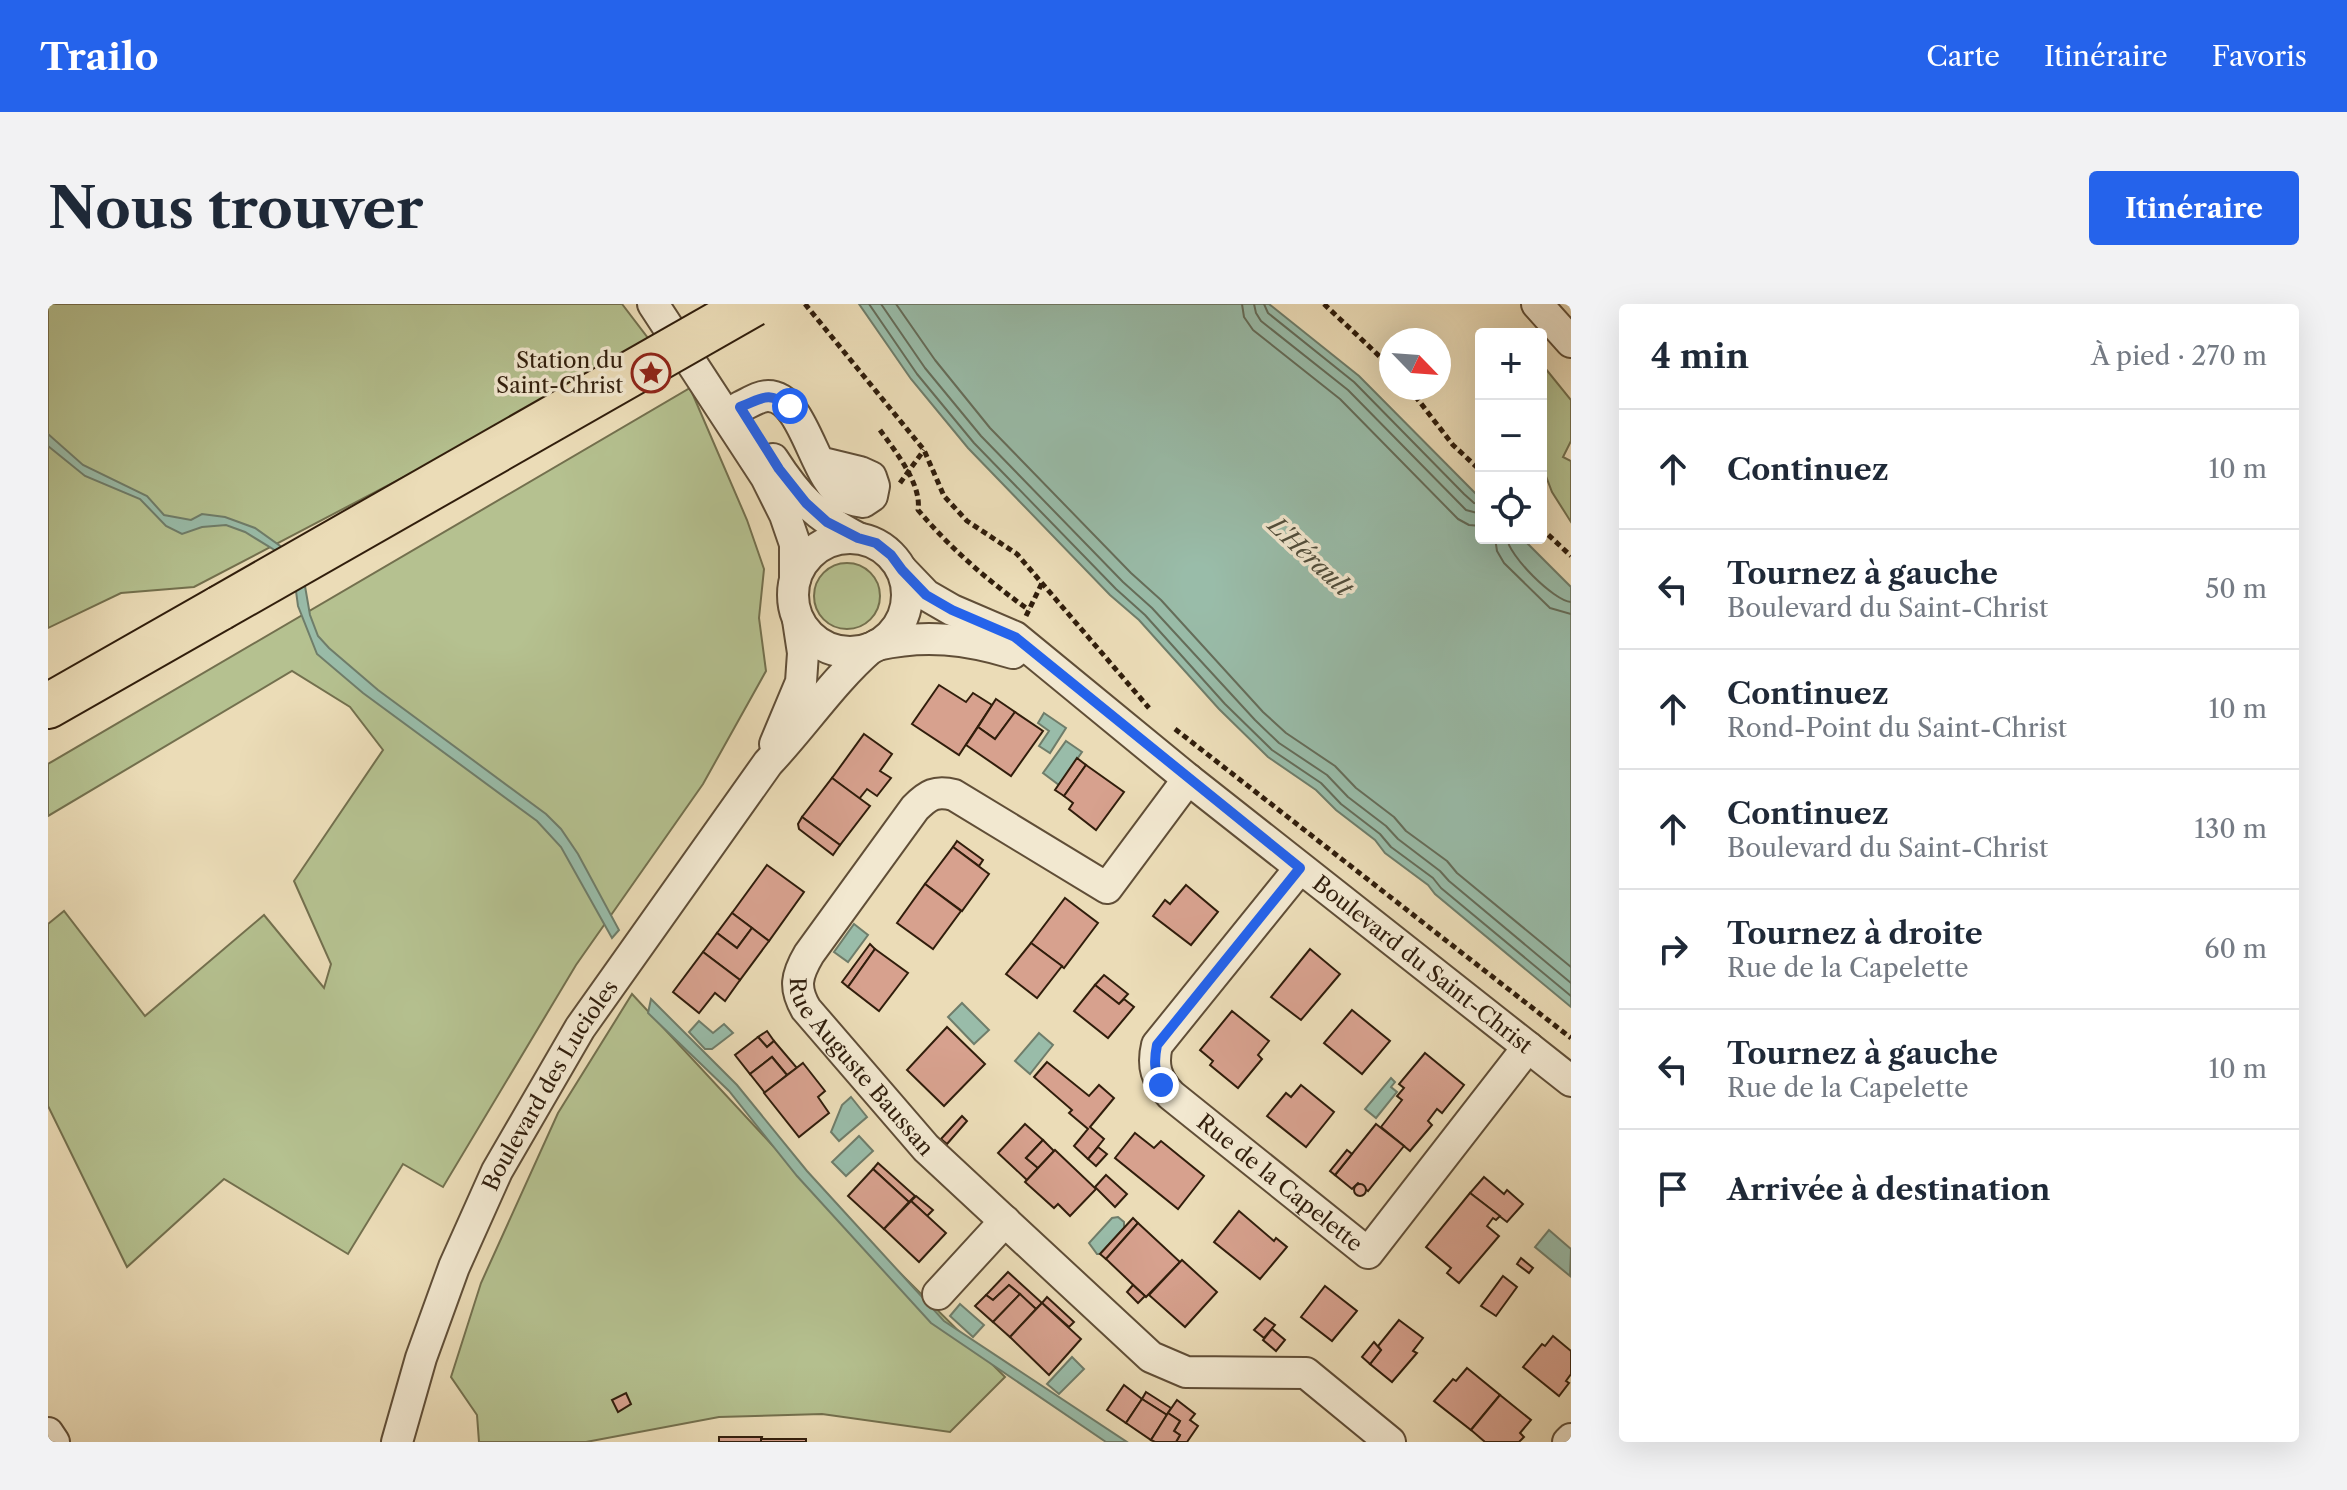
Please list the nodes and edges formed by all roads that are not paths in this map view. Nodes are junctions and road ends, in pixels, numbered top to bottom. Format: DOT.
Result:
graph roads {
  1 [pos="753,304"];
  2 [pos="1537,304"];
  3 [pos="664,309"];
  4 [pos="1571,342"];
  5 [pos="740,407"];
  6 [pos="819,462"];
  7 [pos="858,538"];
  8 [pos="902,570"];
  9 [pos="795,579"];
  10 [pos="798,620"];
  11 [pos="874,647"];
  12 [pos="1052,666"];
  13 [pos="58,702"];
  14 [pos="768,763"];
  15 [pos="1188,779"];
  16 [pos="1300,868"];
  17 [pos="1528,1047"];
  18 [pos="1571,1081"];
  19 [pos="1005,1221"];
  20 [pos="938,1294"];
  21 [pos="48,1433"];
  22 [pos="54,1442"];
  23 [pos="397,1442"];
  24 [pos="1390,1442"];
  1 -- 13 [label="highway, bridge"];
  2 -- 4 [label="street"];
  3 -- 5 [label="street"];
  3 -- 9 [label="street"];
  5 -- 6 [label="street"];
  5 -- 7 [label="street"];
  7 -- 8 [label="street"];
  7 -- 9 [label="street"];
  8 -- 11 [label="street"];
  8 -- 12 [label="street, Boulevard du Saint-Christ"];
  9 -- 10 [label="street"];
  10 -- 11 [label="street"];
  10 -- 14 [label="street, Boulevard des Lucioles"];
  11 -- 12 [label="street, Boulevard du Saint-Christ"];
  11 -- 14 [label="street, Boulevard des Lucioles"];
  12 -- 15 [label="street, Boulevard du Saint-Christ"];
  14 -- 23 [label="street, Boulevard des Lucioles"];
  15 -- 16 [label="street, Boulevard du Saint-Christ"];
  15 -- 19 [label="street, Rue Auguste Baussan"];
  16 -- 17 [label="street, Boulevard du Saint-Christ"];
  16 -- 17 [label="street, Rue de la Capelette"];
  17 -- 18 [label="street, Boulevard du Saint-Christ"];
  19 -- 20 [label="street"];
  19 -- 24 [label="street, Rue Auguste Baussan"];
  21 -- 22 [label="street"];
}
